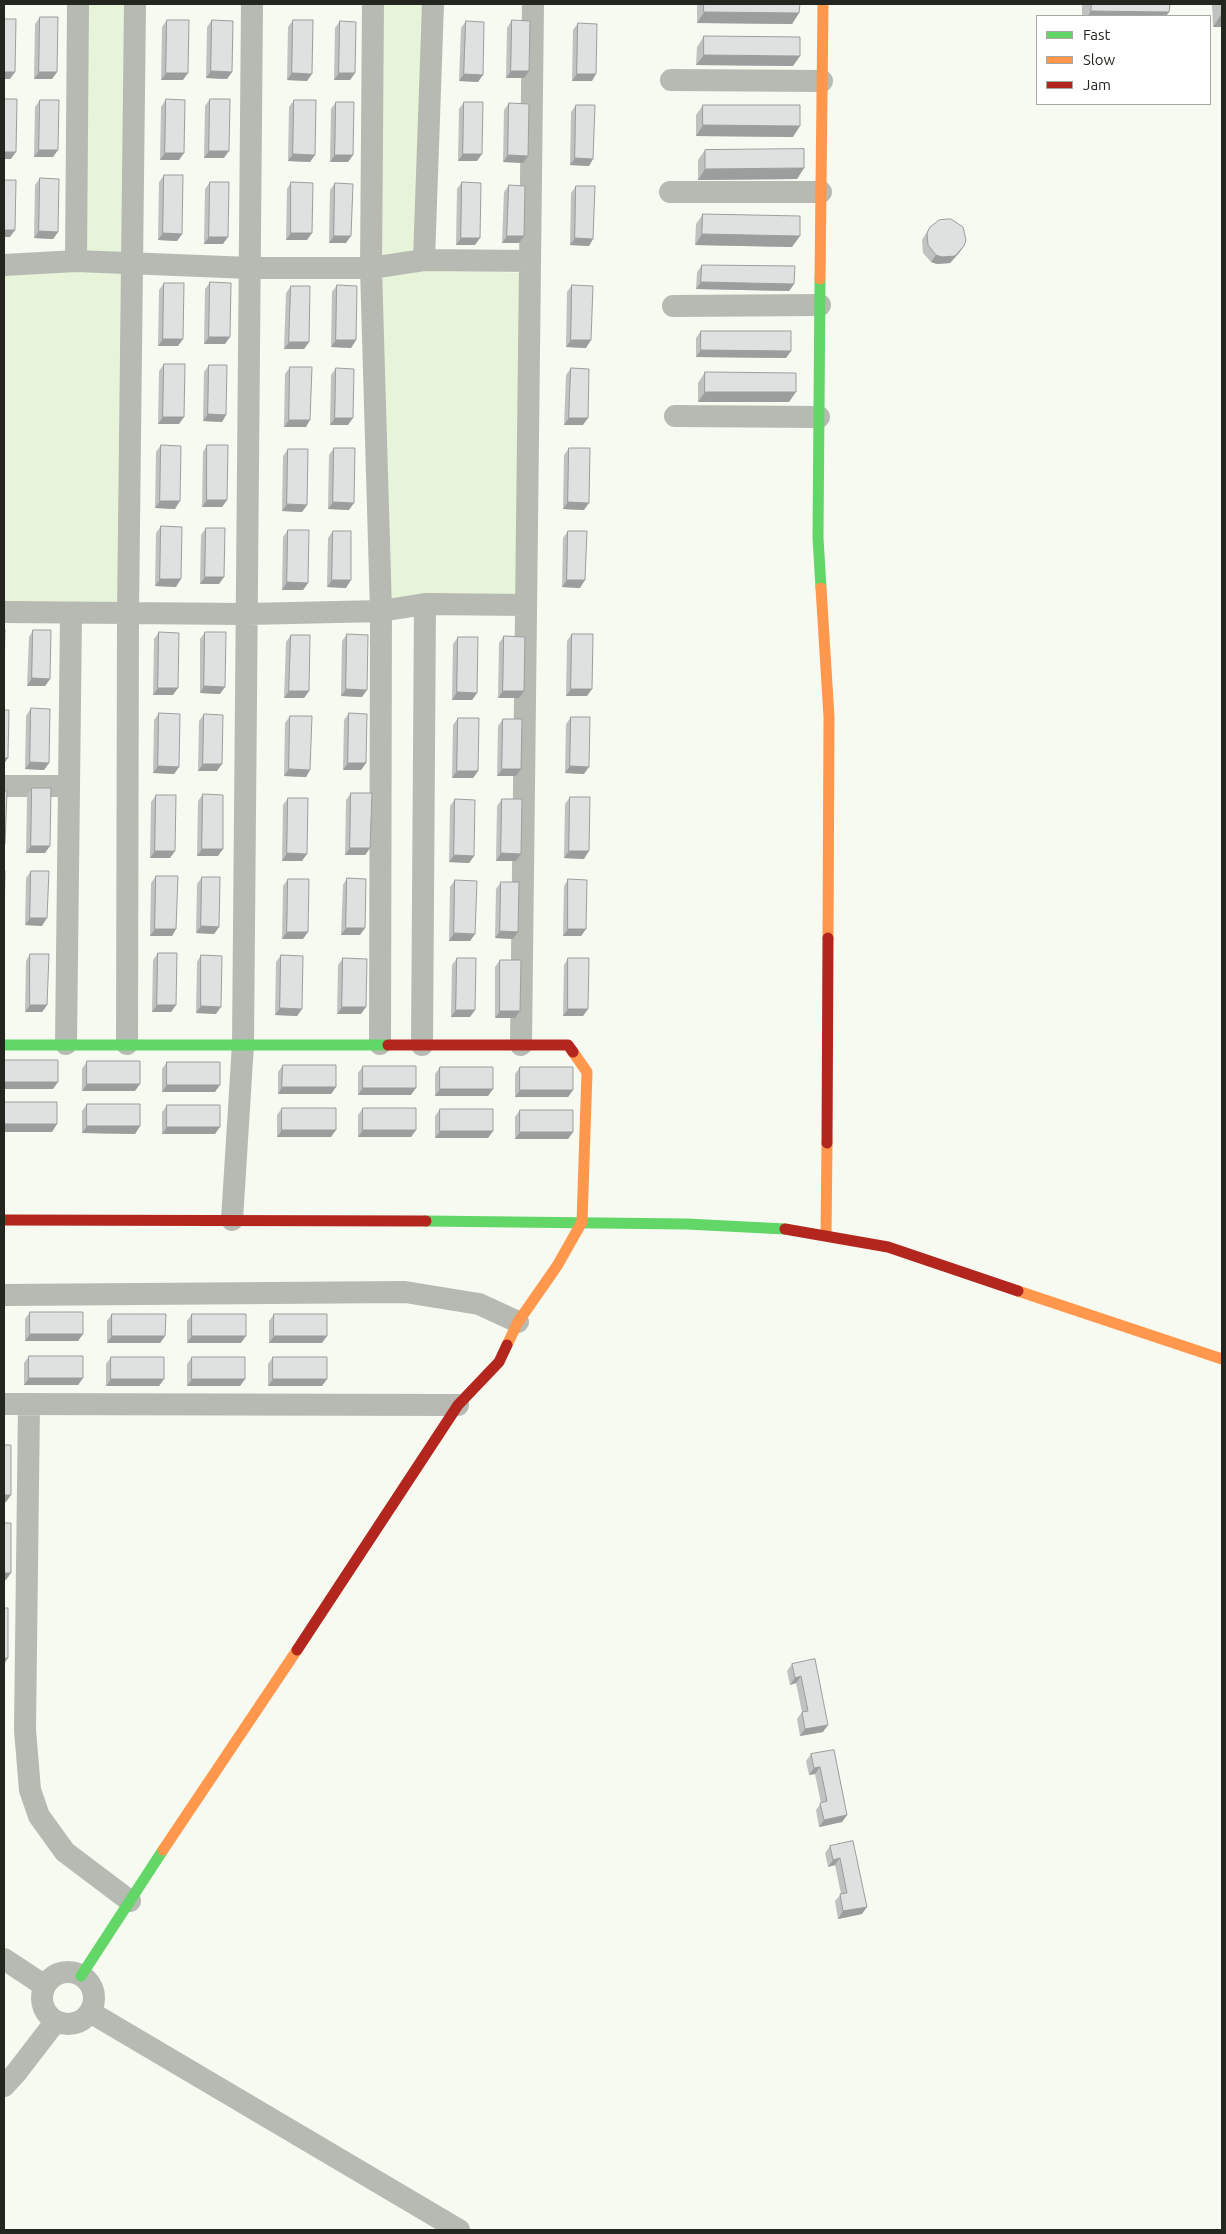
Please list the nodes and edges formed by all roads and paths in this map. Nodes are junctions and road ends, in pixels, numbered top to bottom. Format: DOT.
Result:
graph roads {
  1 [pos="78,4"];
  2 [pos="135,4"];
  3 [pos="252,4"];
  4 [pos="373,4"];
  5 [pos="433,4"];
  6 [pos="533,4"];
  7 [pos="823,4"];
  8 [pos="671,80"];
  9 [pos="822,81"];
  10 [pos="670,192"];
  11 [pos="821,192"];
  12 [pos="424,260"];
  13 [pos="76,261"];
  14 [pos="530,261"];
  15 [pos="4,264"];
  16 [pos="133,264"];
  17 [pos="250,268"];
  18 [pos="371,268"];
  19 [pos="820,305"];
  20 [pos="673,306"];
  21 [pos="675,416"];
  22 [pos="819,417"];
  23 [pos="425,604"];
  24 [pos="526,605"];
  25 [pos="381,611"];
  26 [pos="4,612"];
  27 [pos="128,613"];
  28 [pos="71,614"];
  29 [pos="247,614"];
  30 [pos="4,786"];
  31 [pos="69,786"];
  32 [pos="66,1044"];
  33 [pos="127,1044"];
  34 [pos="243,1044"];
  35 [pos="380,1044"];
  36 [pos="4,1045"];
  37 [pos="422,1045"];
  38 [pos="521,1045"];
  39 [pos="4,1220"];
  40 [pos="232,1220"];
  41 [pos="582,1222"];
  42 [pos="826,1235"];
  43 [pos="4,1295"];
  44 [pos="518,1322"];
  45 [pos="1222,1360"];
  46 [pos="4,1404"];
  47 [pos="29,1404"];
  48 [pos="458,1404"];
  49 [pos="130,1901"];
  50 [pos="4,1959"];
  51 [pos="81,1976"];
  52 [pos="45,1986"];
  53 [pos="90,2012"];
  54 [pos="56,2021"];
  55 [pos="4,2086"];
  56 [pos="459,2230"];
  1 -- 13 [label="street"];
  2 -- 16 [label="street"];
  3 -- 17 [label="street"];
  4 -- 18 [label="street"];
  5 -- 12 [label="street"];
  6 -- 14 [label="street"];
  7 -- 9 [label="street"];
  8 -- 9 [label="street"];
  9 -- 11 [label="street"];
  10 -- 11 [label="street"];
  11 -- 19 [label="street"];
  12 -- 14 [label="street"];
  12 -- 18 [label="street"];
  13 -- 15 [label="street"];
  13 -- 16 [label="street"];
  14 -- 24 [label="street"];
  16 -- 17 [label="street"];
  16 -- 27 [label="street"];
  17 -- 18 [label="street"];
  17 -- 29 [label="street"];
  18 -- 25 [label="street"];
  19 -- 20 [label="street"];
  19 -- 22 [label="street"];
  21 -- 22 [label="street"];
  22 -- 42 [label="street"];
  23 -- 24 [label="street"];
  23 -- 25 [label="street"];
  23 -- 37 [label="street"];
  24 -- 38 [label="street"];
  25 -- 29 [label="street"];
  25 -- 35 [label="street"];
  26 -- 28 [label="street"];
  27 -- 28 [label="street"];
  27 -- 29 [label="street"];
  27 -- 33 [label="street"];
  28 -- 31 [label="street"];
  29 -- 34 [label="street"];
  30 -- 31 [label="street"];
  31 -- 32 [label="street"];
  32 -- 33 [label="street"];
  32 -- 36 [label="street"];
  33 -- 34 [label="street"];
  34 -- 35 [label="street"];
  34 -- 40 [label="street"];
  35 -- 37 [label="street"];
  37 -- 38 [label="street"];
  38 -- 41 [label="street"];
  39 -- 40 [label="street"];
  40 -- 41 [label="street"];
  41 -- 42 [label="street"];
  41 -- 44 [label="street"];
  42 -- 45 [label="street"];
  43 -- 44 [label="street"];
  44 -- 48 [label="street"];
  46 -- 47 [label="street"];
  47 -- 48 [label="street"];
  47 -- 49 [label="street"];
  48 -- 49 [label="street"];
  49 -- 51 [label="street"];
  50 -- 52 [label="street"];
  51 -- 52 [label="street"];
  51 -- 53 [label="street"];
  52 -- 54 [label="street"];
  53 -- 54 [label="street"];
  53 -- 56 [label="street"];
  54 -- 55 [label="street"];
}
